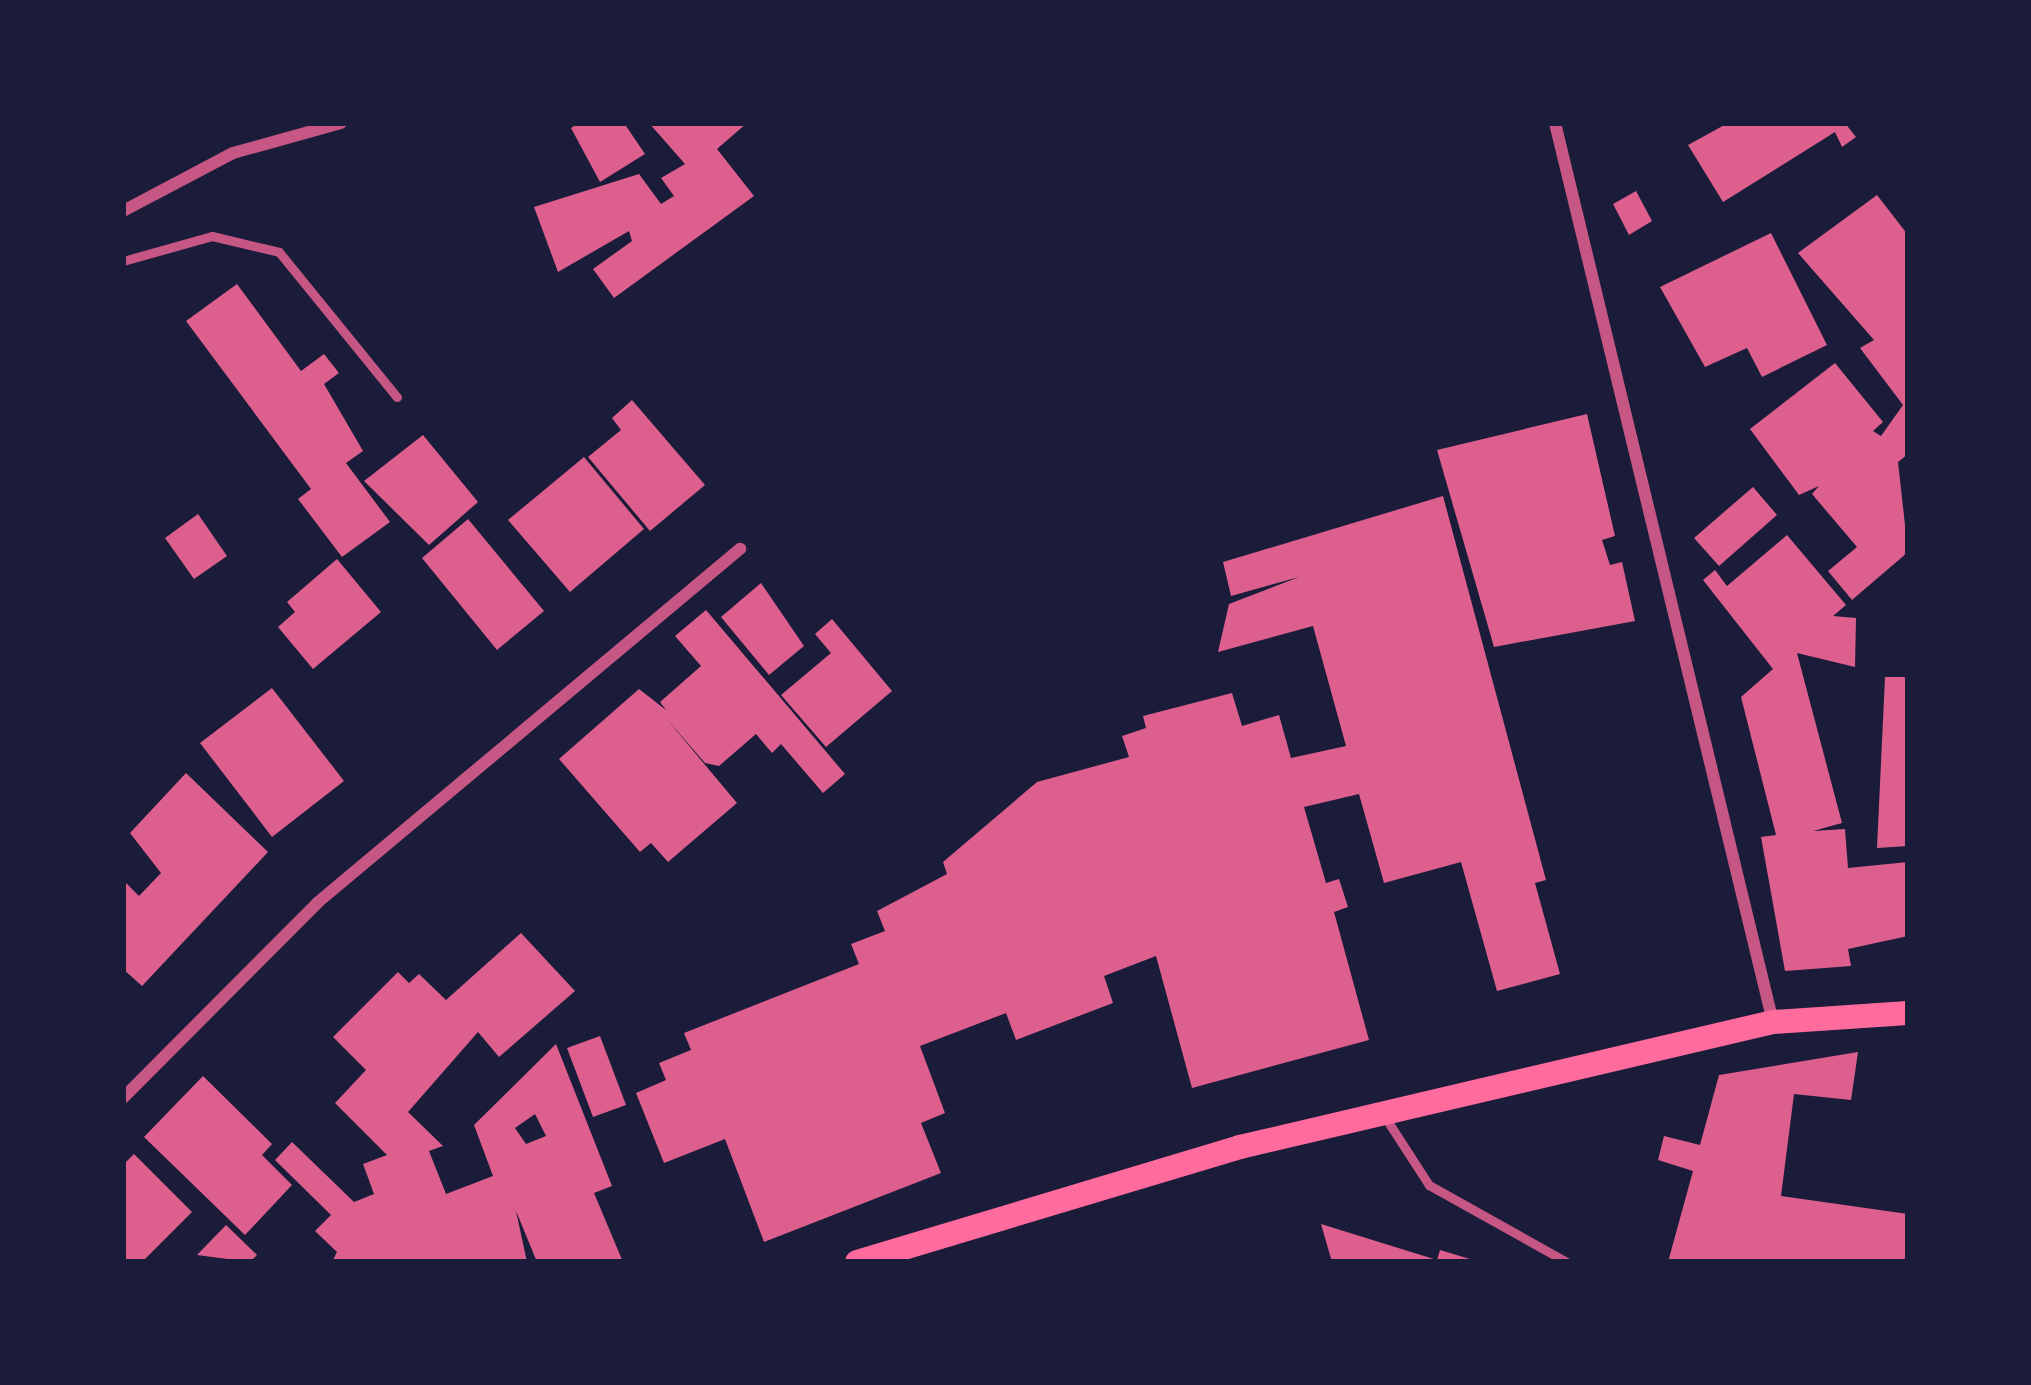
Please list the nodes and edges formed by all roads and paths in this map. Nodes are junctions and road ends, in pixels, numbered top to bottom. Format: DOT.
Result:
graph roads {
  1 [pos="341,123"];
  2 [pos="1556,123"];
  3 [pos="123,211"];
  4 [pos="123,261"];
  5 [pos="398,397"];
  6 [pos="740,549"];
  7 [pos="1908,1013"];
  8 [pos="1773,1022"];
  9 [pos="123,1099"];
  10 [pos="1383,1114"];
  11 [pos="857,1262"];
  12 [pos="1567,1262"];
  1 -- 3 [label="street"];
  2 -- 8 [label="street"];
  4 -- 5 [label="lane"];
  6 -- 9 [label="street"];
  7 -- 8 [label="main road"];
  8 -- 10 [label="main road"];
  10 -- 11 [label="main road"];
  10 -- 12 [label="lane"];
}
